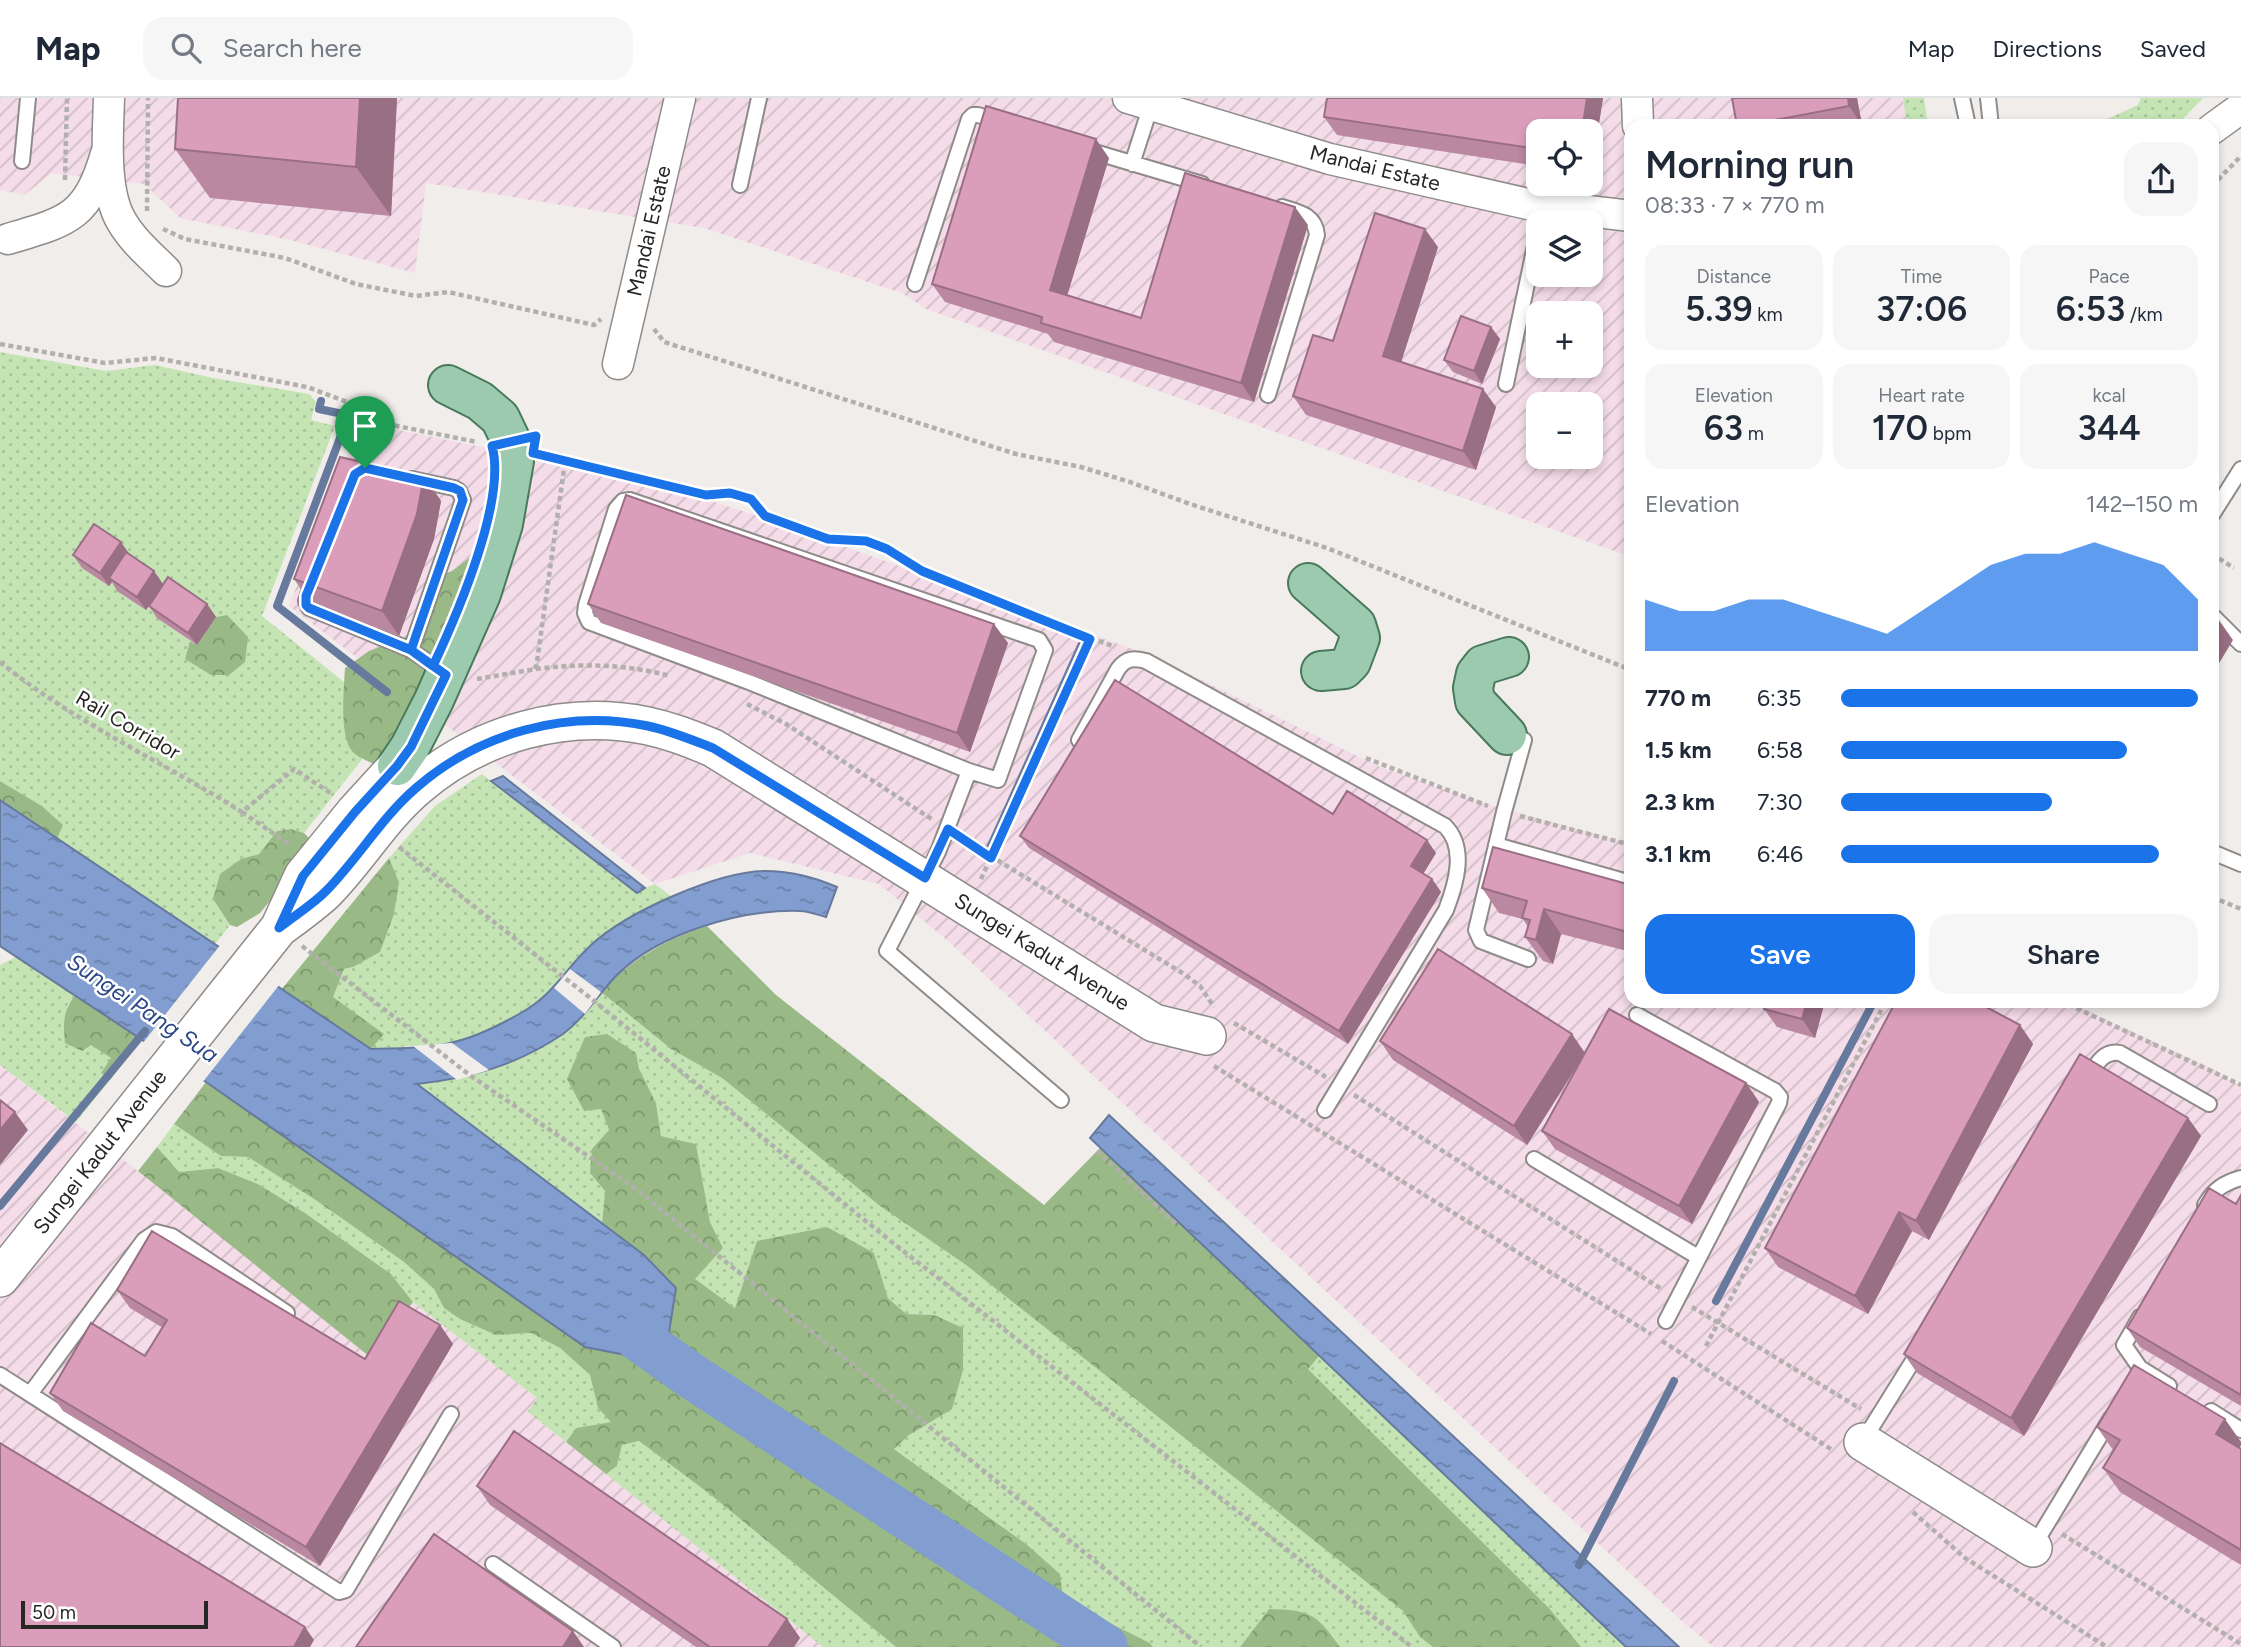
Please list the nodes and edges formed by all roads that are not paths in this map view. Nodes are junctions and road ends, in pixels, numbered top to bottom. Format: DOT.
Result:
graph roads {
  1 [pos="28,98"];
  2 [pos="110,98"];
  3 [pos="680,98"];
  4 [pos="759,98"];
  5 [pos="1637,98"];
  6 [pos="1962,98"];
  7 [pos="1988,98"];
  8 [pos="1139,102"];
  9 [pos="2241,108"];
  10 [pos="1638,119"];
  11 [pos="1966,119"];
  12 [pos="1990,119"];
  13 [pos="2219,124"];
  14 [pos="1016,127"];
  15 [pos="1080,147"];
  16 [pos="107,150"];
  17 [pos="22,161"];
  18 [pos="1132,164"];
  19 [pos="740,185"];
  20 [pos="1210,186"];
  21 [pos="1262,201"];
  22 [pos="1624,210"];
  23 [pos="1603,212"];
  24 [pos="1526,216"];
  25 [pos="8,239"];
  26 [pos="166,271"];
  27 [pos="915,284"];
  28 [pos="1527,287"];
  29 [pos="618,363"];
  30 [pos="1506,384"];
  31 [pos="448,385"];
  32 [pos="1268,395"];
  33 [pos="2241,468"];
  34 [pos="403,477"];
  35 [pos="2219,504"];
  36 [pos="316,572"];
  37 [pos="1308,583"];
  38 [pos="2219,622"];
  39 [pos="2241,644"];
  40 [pos="411,650"];
  41 [pos="1509,657"];
  42 [pos="1321,671"];
  43 [pos="446,675"];
  44 [pos="1515,737"];
  45 [pos="1074,750"];
  46 [pos="397,766"];
  47 [pos="969,771"];
  48 [pos="1496,845"];
  49 [pos="2219,855"];
  50 [pos="2241,864"];
  51 [pos="925,878"];
  52 [pos="1624,881"];
  53 [pos="289,941"];
  54 [pos="1528,959"];
  55 [pos="1637,1015"];
  56 [pos="1216,1034"];
  57 [pos="2077,1096"];
  58 [pos="1060,1100"];
  59 [pos="2209,1104"];
  60 [pos="1325,1110"];
  61 [pos="1534,1158"];
  62 [pos="2241,1178"];
  63 [pos="2198,1217"];
  64 [pos="1698,1257"];
  65 [pos="0,1278"];
  66 [pos="2144,1310"];
  67 [pos="295,1318"];
  68 [pos="1666,1321"];
  69 [pos="1927,1338"];
  70 [pos="0,1375"];
  71 [pos="30,1394"];
  72 [pos="2119,1405"];
  73 [pos="451,1414"];
  74 [pos="2241,1430"];
  75 [pos="1859,1438"];
  76 [pos="2040,1536"];
  77 [pos="493,1564"];
  78 [pos="613,1647"];
  1 -- 17 [label="lane"];
  2 -- 16 [label="street"];
  3 -- 29 [label="street, Mandai Estate"];
  4 -- 19 [label="lane"];
  5 -- 10 [label="street"];
  6 -- 11 [label="lane"];
  7 -- 12 [label="lane"];
  8 -- 18 [label="lane"];
  8 -- 24 [label="street, Mandai Estate"];
  9 -- 13 [label="street"];
  14 -- 27 [label="lane"];
  15 -- 18 [label="lane"];
  16 -- 25 [label="street"];
  16 -- 26 [label="street"];
  18 -- 20 [label="lane"];
  21 -- 32 [label="lane"];
  22 -- 23 [label="street, Mandai Estate"];
  28 -- 30 [label="lane"];
  31 -- 43 [label="main road"];
  33 -- 35 [label="lane"];
  34 -- 40 [label="lane"];
  36 -- 40 [label="lane"];
  37 -- 42 [label="main road"];
  38 -- 39 [label="lane"];
  40 -- 43 [label="lane"];
  41 -- 44 [label="main road"];
  43 -- 46 [label="main road"];
  44 -- 48 [label="lane"];
  45 -- 60 [label="lane"];
  46 -- 53 [label="street, Sungei Kadut Avenue"];
  47 -- 47 [label="lane"];
  47 -- 51 [label="lane"];
  48 -- 52 [label="lane"];
  48 -- 54 [label="lane"];
  49 -- 50 [label="lane"];
  51 -- 53 [label="street, Sungei Kadut Avenue"];
  51 -- 56 [label="street, Sungei Kadut Avenue"];
  51 -- 58 [label="lane"];
  53 -- 65 [label="street, Sungei Kadut Avenue"];
  55 -- 64 [label="lane"];
  57 -- 59 [label="lane"];
  61 -- 64 [label="lane"];
  62 -- 63 [label="lane"];
  64 -- 68 [label="lane"];
  66 -- 74 [label="lane"];
  67 -- 71 [label="lane"];
  69 -- 75 [label="lane"];
  70 -- 71 [label="lane"];
  71 -- 73 [label="lane"];
  72 -- 76 [label="lane"];
  75 -- 76 [label="street"];
  77 -- 78 [label="lane"];
}
